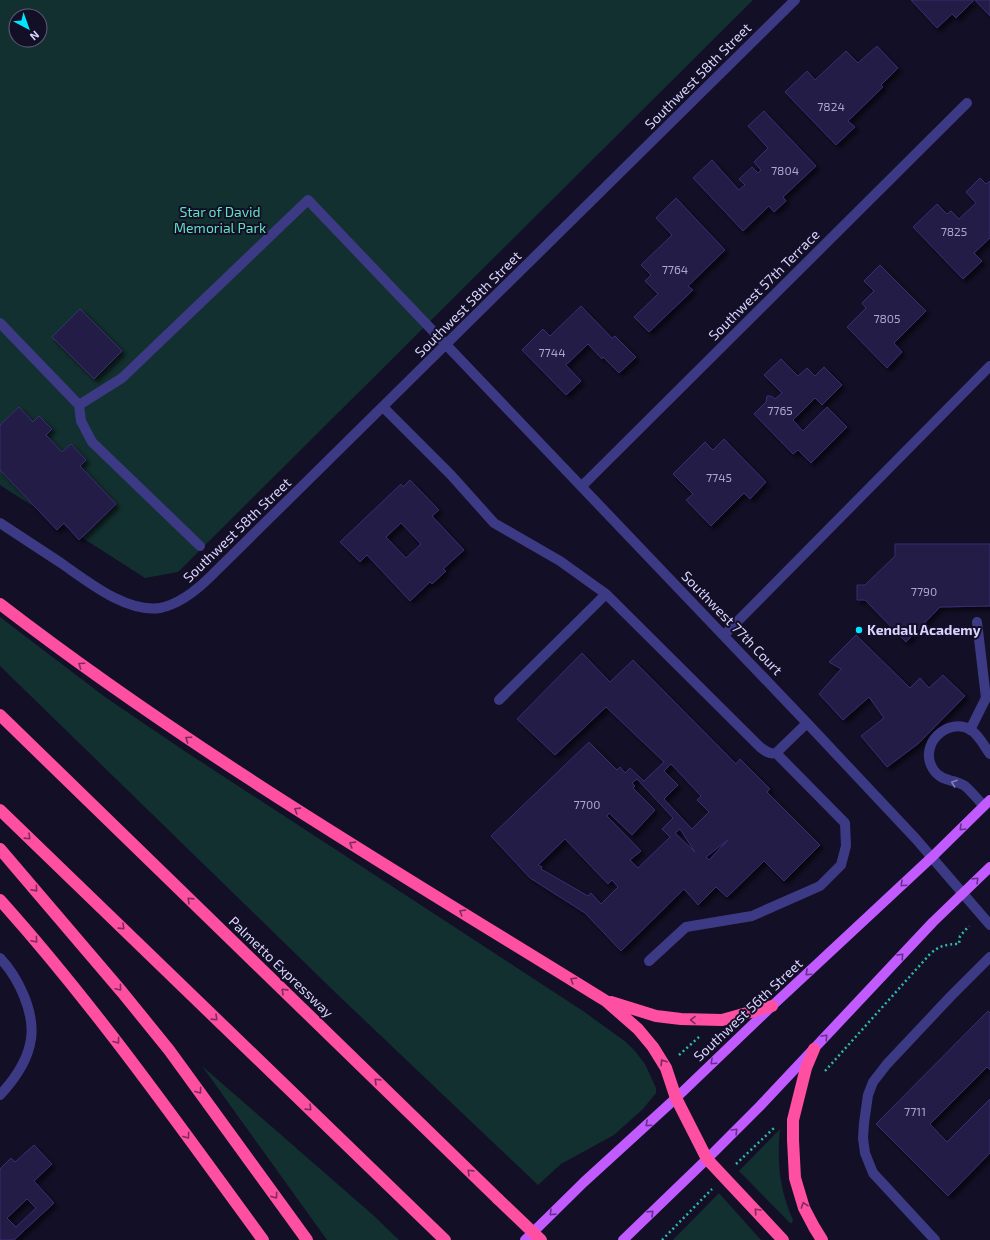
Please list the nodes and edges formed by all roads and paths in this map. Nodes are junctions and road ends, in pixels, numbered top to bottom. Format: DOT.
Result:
graph roads {
  1 [pos="795,0"];
  2 [pos="967,103"];
  3 [pos="0,323"];
  4 [pos="447,346"];
  5 [pos="990,366"];
  6 [pos="79,405"];
  7 [pos="383,407"];
  8 [pos="582,486"];
  9 [pos="0,522"];
  10 [pos="200,546"];
  11 [pos="606,594"];
  12 [pos="0,604"];
  13 [pos="977,622"];
  14 [pos="724,635"];
  15 [pos="499,700"];
  16 [pos="0,715"];
  17 [pos="807,723"];
  18 [pos="970,730"];
  19 [pos="776,753"];
  20 [pos="990,754"];
  21 [pos="987,804"];
  22 [pos="0,810"];
  23 [pos="0,849"];
  24 [pos="932,857"];
  25 [pos="990,867"];
  26 [pos="962,894"];
  27 [pos="0,900"];
  28 [pos="990,925"];
  29 [pos="960,936"];
  30 [pos="990,957"];
  31 [pos="0,958"];
  32 [pos="649,961"];
  33 [pos="606,1001"];
  34 [pos="772,1006"];
  35 [pos="702,1035"];
  36 [pos="814,1049"];
  37 [pos="678,1056"];
  38 [pos="825,1072"];
  39 [pos="0,1095"];
  40 [pos="676,1098"];
  41 [pos="778,1124"];
  42 [pos="708,1159"];
  43 [pos="734,1166"];
  44 [pos="713,1188"];
  45 [pos="263,1240"];
  46 [pos="307,1240"];
  47 [pos="445,1240"];
  48 [pos="525,1240"];
  49 [pos="541,1240"];
  50 [pos="623,1240"];
  51 [pos="662,1240"];
  52 [pos="784,1240"];
  53 [pos="822,1240"];
  54 [pos="935,1240"];
  1 -- 4 [label="street, Southwest 58th Street"];
  2 -- 8 [label="street, Southwest 57th Terrace"];
  3 -- 6 [label="street"];
  4 -- 6 [label="street, Southwest 77th Court"];
  4 -- 7 [label="street, Southwest 58th Street"];
  4 -- 8 [label="street, Southwest 77th Court"];
  5 -- 14 [label="street"];
  6 -- 10 [label="street"];
  7 -- 9 [label="street, Southwest 58th Street"];
  7 -- 11 [label="street"];
  8 -- 14 [label="street, Southwest 77th Court"];
  11 -- 15 [label="street"];
  11 -- 19 [label="street"];
  33 -- 12 [label="highway, one-way"];
  13 -- 18 [label="street"];
  14 -- 17 [label="street, Southwest 77th Court"];
  49 -- 16 [label="highway, Palmetto Expressway, one-way, bridge"];
  17 -- 19 [label="street"];
  17 -- 24 [label="street, Southwest 77th Court"];
  18 -- 20 [label="street"];
  21 -- 18 [label="street, one-way"];
  19 -- 32 [label="street"];
  21 -- 24 [label="main road, Southwest 56th Street, one-way"];
  22 -- 47 [label="highway, one-way"];
  23 -- 46 [label="highway, one-way"];
  24 -- 26 [label="street, Southwest 77th Court"];
  24 -- 34 [label="main road, Southwest 56th Street, one-way"];
  26 -- 25 [label="main road, one-way"];
  26 -- 28 [label="street, Southwest 77th Court"];
  36 -- 26 [label="main road, one-way"];
  27 -- 45 [label="highway, one-way"];
  29 -- 38 [label="path"];
  30 -- 54 [label="street"];
  31 -- 39 [label="street"];
  34 -- 33 [label="highway, one-way"];
  40 -- 33 [label="highway, one-way"];
  34 -- 40 [label="main road, Southwest 56th Street, one-way"];
  35 -- 37 [label="path"];
  42 -- 36 [label="main road, one-way"];
  53 -- 36 [label="highway, one-way"];
  40 -- 42 [label="highway"];
  40 -- 48 [label="main road, Southwest 56th Street, one-way"];
  41 -- 43 [label="path"];
  50 -- 42 [label="main road, one-way"];
  52 -- 42 [label="highway, one-way"];
  44 -- 51 [label="path"];
}
